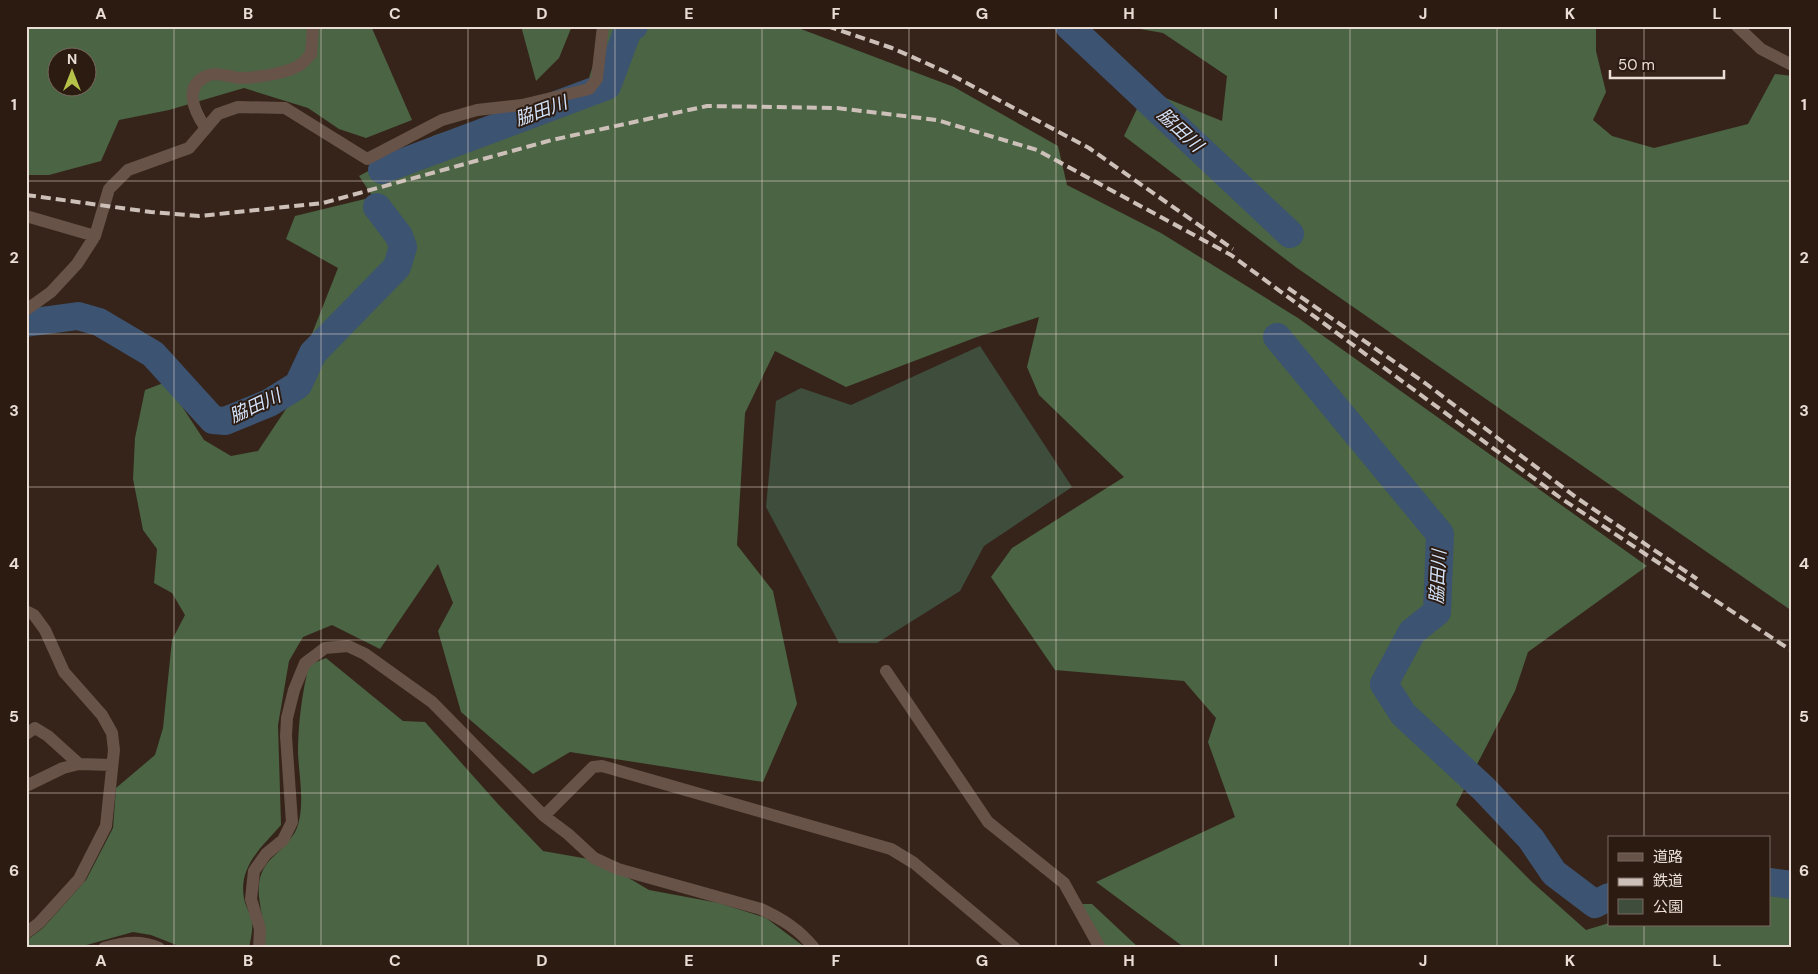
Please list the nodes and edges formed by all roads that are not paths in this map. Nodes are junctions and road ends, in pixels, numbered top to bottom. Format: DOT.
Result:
graph roads {
  1 [pos="311,26"];
  2 [pos="603,26"];
  3 [pos="1737,26"];
  4 [pos="1792,65"];
  5 [pos="205,127"];
  6 [pos="26,216"];
  7 [pos="95,236"];
  8 [pos="26,310"];
  9 [pos="26,610"];
  10 [pos="886,671"];
  11 [pos="26,734"];
  12 [pos="79,764"];
  13 [pos="112,765"];
  14 [pos="26,786"];
  15 [pos="544,816"];
  16 [pos="26,934"];
  17 [pos="104,948"];
  18 [pos="159,948"];
  19 [pos="260,948"];
  20 [pos="814,948"];
  21 [pos="1015,948"];
  22 [pos="1100,948"];
  1 -- 5 [label="street"];
  2 -- 5 [label="street"];
  3 -- 4 [label="street"];
  5 -- 7 [label="street"];
  6 -- 7 [label="street"];
  7 -- 8 [label="street"];
  9 -- 13 [label="street"];
  10 -- 22 [label="street"];
  11 -- 12 [label="street"];
  12 -- 13 [label="street"];
  12 -- 14 [label="street"];
  13 -- 16 [label="street"];
  15 -- 19 [label="street"];
  15 -- 20 [label="street"];
  15 -- 21 [label="street"];
  17 -- 18 [label="street"];
}
